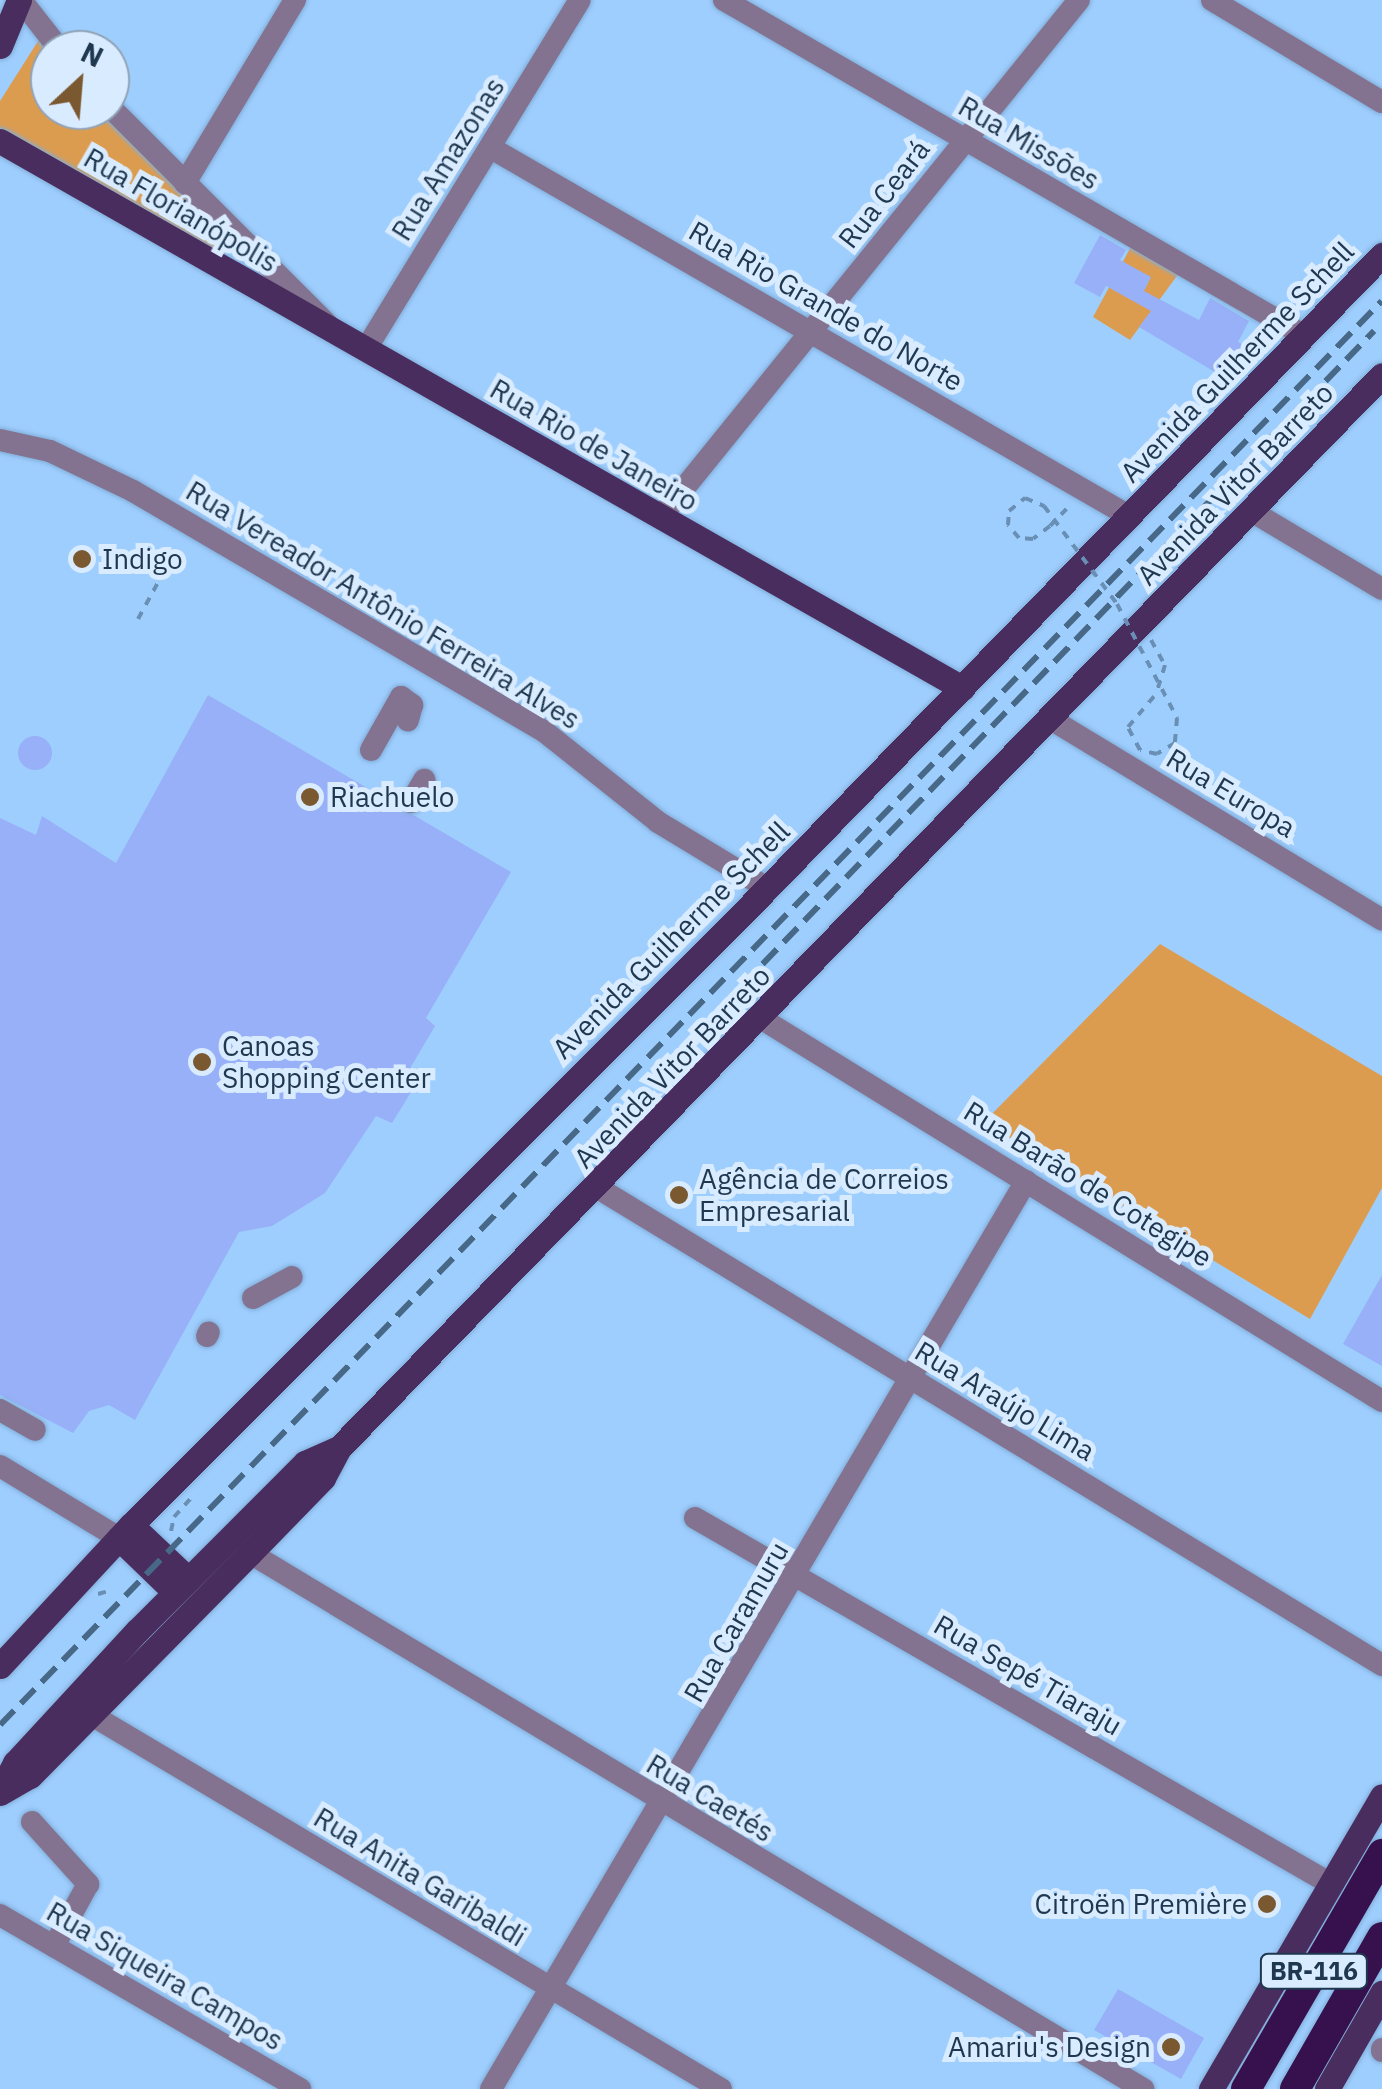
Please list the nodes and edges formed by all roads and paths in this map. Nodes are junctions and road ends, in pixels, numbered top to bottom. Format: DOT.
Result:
graph roads {
  1 [pos="19,0"];
  2 [pos="296,0"];
  3 [pos="580,0"];
  4 [pos="724,0"];
  5 [pos="1079,0"];
  6 [pos="1212,0"];
  7 [pos="0,14"];
  8 [pos="44,30"];
  9 [pos="0,46"];
  10 [pos="1382,102"];
  11 [pos="130,127"];
  12 [pos="0,140"];
  13 [pos="964,140"];
  14 [pos="492,148"];
  15 [pos="185,183"];
  16 [pos="222,220"];
  17 [pos="1382,255"];
  18 [pos="227,272"];
  19 [pos="333,330"];
  20 [pos="813,331"];
  21 [pos="1305,336"];
  22 [pos="366,349"];
  23 [pos="1382,375"];
  24 [pos="0,440"];
  25 [pos="1084,491"];
  26 [pos="1253,512"];
  27 [pos="1130,516"];
  28 [pos="660,518"];
  29 [pos="161,577"];
  30 [pos="1382,588"];
  31 [pos="138,619"];
  32 [pos="1142,623"];
  33 [pos="962,688"];
  34 [pos="1049,718"];
  35 [pos="408,720"];
  36 [pos="371,750"];
  37 [pos="424,780"];
  38 [pos="412,802"];
  39 [pos="767,888"];
  40 [pos="1382,920"];
  41 [pos="762,1019"];
  42 [pos="1026,1182"];
  43 [pos="598,1188"];
  44 [pos="292,1277"];
  45 [pos="253,1298"];
  46 [pos="912,1380"];
  47 [pos="1382,1401"];
  48 [pos="0,1410"];
  49 [pos="35,1430"];
  50 [pos="339,1448"];
  51 [pos="0,1466"];
  52 [pos="695,1518"];
  53 [pos="125,1531"];
  54 [pos="250,1553"];
  55 [pos="797,1577"];
  56 [pos="182,1585"];
  57 [pos="1382,1665"];
  58 [pos="0,1666"];
  59 [pos="90,1714"];
  60 [pos="0,1792"];
  61 [pos="1382,1796"];
  62 [pos="662,1806"];
  63 [pos="32,1822"];
  64 [pos="1382,1854"];
  65 [pos="1332,1884"];
  66 [pos="0,1916"];
  67 [pos="1382,1936"];
  68 [pos="54,1946"];
  69 [pos="553,1992"];
  70 [pos="1382,1993"];
  71 [pos="300,2089"];
  72 [pos="491,2089"];
  73 [pos="721,2089"];
  74 [pos="1142,2089"];
  75 [pos="1211,2089"];
  76 [pos="1246,2089"];
  77 [pos="1295,2089"];
  78 [pos="1327,2089"];
  1 -- 7 [label="main road"];
  1 -- 8 [label="street"];
  1 -- 9 [label="main road"];
  2 -- 15 [label="street"];
  3 -- 14 [label="street, Rua Amazonas"];
  4 -- 13 [label="street, Rua Missões"];
  5 -- 13 [label="street, Rua Ceará"];
  6 -- 10 [label="street"];
  11 -- 15 [label="street, Rua Rio de Janeiro"];
  12 -- 18 [label="main road, Rua Florianópolis"];
  13 -- 20 [label="street, Rua Ceará"];
  13 -- 21 [label="street, Rua Missões"];
  14 -- 20 [label="street, Rua Rio Grande do Norte"];
  14 -- 22 [label="street, Rua Amazonas"];
  15 -- 16 [label="street, Rua Rio de Janeiro"];
  16 -- 18 [label="street"];
  16 -- 19 [label="street, Rua Rio de Janeiro"];
  17 -- 21 [label="main road, Avenida Guilherme Schell"];
  18 -- 19 [label="main road, Rua Florianópolis"];
  19 -- 22 [label="main road, Rua Rio de Janeiro"];
  20 -- 25 [label="street, Rua Rio Grande do Norte"];
  20 -- 28 [label="street, Rua Ceará"];
  21 -- 27 [label="main road, Avenida Guilherme Schell"];
  22 -- 28 [label="main road, Rua Rio de Janeiro"];
  23 -- 26 [label="main road, Avenida Vitor Barreto"];
  24 -- 39 [label="street, Rua Vereador Antônio Ferreira Alves"];
  25 -- 27 [label="street, Rua Rio Grande do Norte"];
  25 -- 32 [label="path, bridge"];
  26 -- 30 [label="street"];
  26 -- 32 [label="main road, Avenida Vitor Barreto"];
  27 -- 33 [label="main road, Avenida Guilherme Schell"];
  28 -- 33 [label="main road, Rua Rio de Janeiro"];
  29 -- 31 [label="path"];
  32 -- 34 [label="main road, Avenida Vitor Barreto"];
  33 -- 39 [label="main road, Avenida Guilherme Schell"];
  34 -- 40 [label="street, Rua Europa"];
  34 -- 41 [label="main road, Avenida Vitor Barreto"];
  35 -- 36 [label="street"];
  37 -- 38 [label="street"];
  39 -- 53 [label="main road, Avenida Guilherme Schell"];
  41 -- 42 [label="street, Rua Barão de Cotegipe"];
  41 -- 43 [label="main road, Avenida Vitor Barreto"];
  42 -- 46 [label="street, Rua Caramuru"];
  42 -- 47 [label="street, Rua Barão de Cotegipe"];
  43 -- 46 [label="street, Rua Araújo Lima"];
  43 -- 50 [label="main road, Avenida Vitor Barreto"];
  44 -- 45 [label="street"];
  46 -- 55 [label="street, Rua Caramuru"];
  46 -- 57 [label="street, Rua Araújo Lima"];
  48 -- 49 [label="street"];
  50 -- 54 [label="main road, Avenida Vitor Barreto"];
  50 -- 56 [label="main road"];
  51 -- 53 [label="street"];
  52 -- 55 [label="street, Rua Sepé Tiaraju"];
  53 -- 56 [label="main road"];
  53 -- 58 [label="main road, Avenida Guilherme Schell"];
  54 -- 59 [label="main road, Avenida Vitor Barreto"];
  54 -- 62 [label="street, Rua Caetés"];
  55 -- 62 [label="street, Rua Caramuru"];
  55 -- 65 [label="street, Rua Sepé Tiaraju"];
  56 -- 60 [label="main road"];
  59 -- 60 [label="main road, Avenida Vitor Barreto"];
  59 -- 69 [label="street, Rua Anita Garibaldi"];
  61 -- 65 [label="main road"];
  62 -- 69 [label="street, Rua Caramuru"];
  62 -- 74 [label="street, Rua Caetés"];
  63 -- 68 [label="street"];
  64 -- 76 [label="highway, BR-116"];
  65 -- 75 [label="main road"];
  66 -- 68 [label="street, Rua Siqueira Campos"];
  67 -- 77 [label="highway, BR-116"];
  68 -- 71 [label="street, Rua Siqueira Campos"];
  69 -- 72 [label="street, Rua Caramuru"];
  69 -- 73 [label="street, Rua Anita Garibaldi"];
  70 -- 78 [label="main road"];
}
